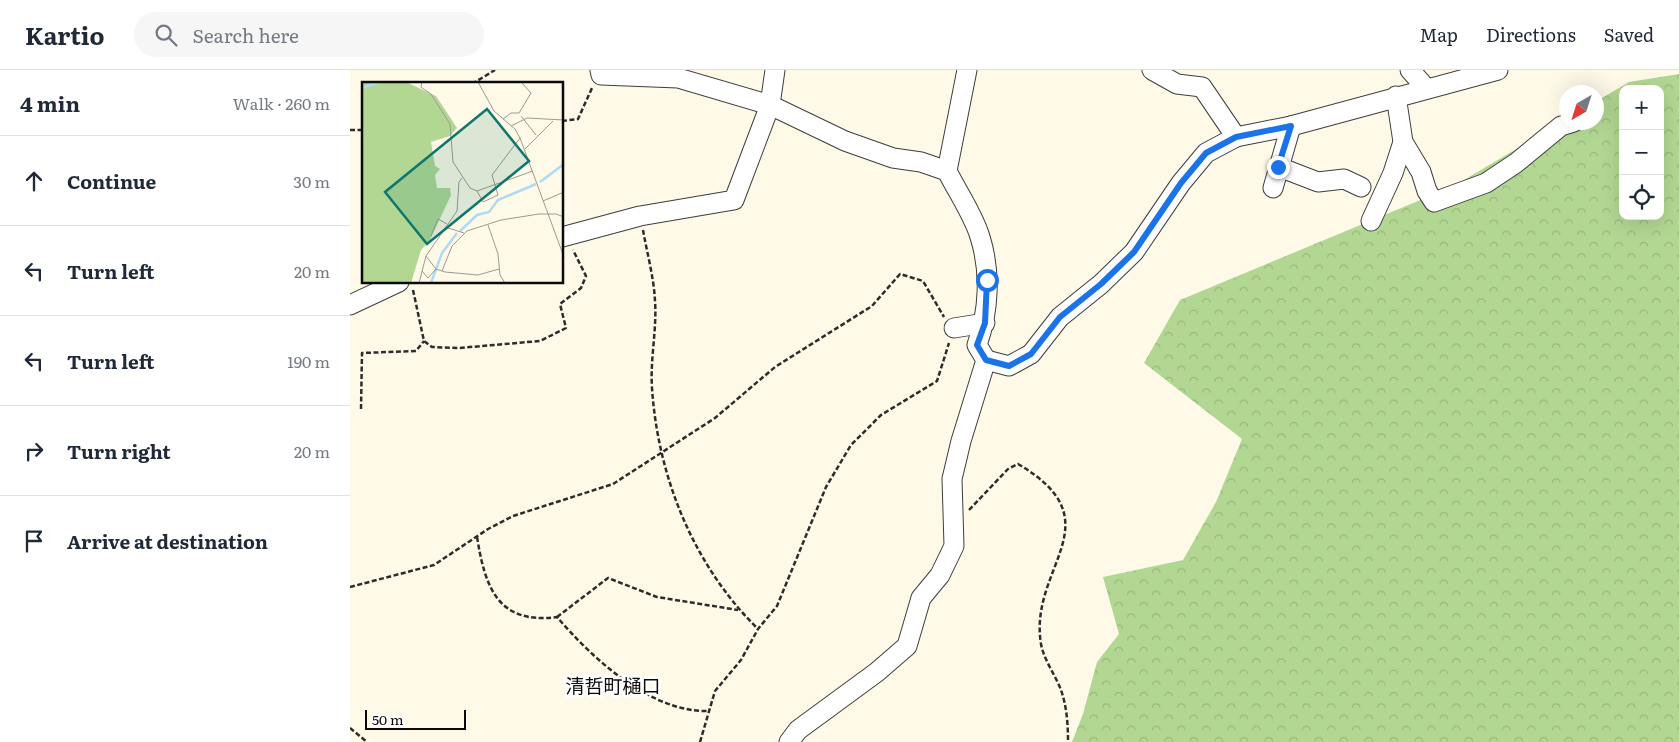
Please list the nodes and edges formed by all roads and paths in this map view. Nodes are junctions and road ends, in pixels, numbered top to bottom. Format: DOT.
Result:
graph roads {
  1 [pos="495,70"];
  2 [pos="775,70"];
  3 [pos="967,70"];
  4 [pos="1152,70"];
  5 [pos="1410,70"];
  6 [pos="1498,70"];
  7 [pos="601,72"];
  8 [pos="475,82"];
  9 [pos="1426,88"];
  10 [pos="1396,96"];
  11 [pos="770,105"];
  12 [pos="564,121"];
  13 [pos="1291,126"];
  14 [pos="1559,128"];
  15 [pos="1236,137"];
  16 [pos="1403,142"];
  17 [pos="1278,167"];
  18 [pos="947,171"];
  19 [pos="1361,187"];
  20 [pos="1273,188"];
  21 [pos="640,216"];
  22 [pos="1371,220"];
  23 [pos="564,236"];
  24 [pos="395,284"];
  25 [pos="411,284"];
  26 [pos="350,305"];
  27 [pos="985,323"];
  28 [pos="954,328"];
  29 [pos="424,341"];
  30 [pos="986,360"];
  31 [pos="361,409"];
  32 [pos="661,455"];
  33 [pos="955,526"];
  34 [pos="477,537"];
  35 [pos="350,588"];
  36 [pos="739,610"];
  37 [pos="556,617"];
  38 [pos="758,629"];
  39 [pos="709,711"];
  40 [pos="350,728"];
  41 [pos="366,742"];
  42 [pos="700,742"];
  43 [pos="789,742"];
  44 [pos="1068,742"];
  1 -- 8 [label="path"];
  2 -- 11 [label="street"];
  3 -- 18 [label="street"];
  4 -- 15 [label="street"];
  5 -- 9 [label="street"];
  6 -- 9 [label="street"];
  7 -- 11 [label="street"];
  7 -- 12 [label="path"];
  9 -- 10 [label="street"];
  10 -- 13 [label="street"];
  10 -- 16 [label="street"];
  11 -- 18 [label="street"];
  11 -- 21 [label="street"];
  13 -- 15 [label="street"];
  13 -- 17 [label="street"];
  14 -- 16 [label="street"];
  15 -- 30 [label="street"];
  16 -- 22 [label="street"];
  17 -- 19 [label="street"];
  17 -- 20 [label="street"];
  18 -- 27 [label="street"];
  21 -- 23 [label="street"];
  21 -- 32 [label="path"];
  23 -- 29 [label="path"];
  24 -- 26 [label="street"];
  25 -- 29 [label="path"];
  27 -- 28 [label="street"];
  27 -- 30 [label="street"];
  28 -- 32 [label="path"];
  28 -- 38 [label="path"];
  29 -- 31 [label="path"];
  30 -- 33 [label="street"];
  32 -- 34 [label="path"];
  32 -- 36 [label="path"];
  33 -- 43 [label="street"];
  33 -- 44 [label="path"];
  34 -- 35 [label="path"];
  34 -- 37 [label="path"];
  36 -- 37 [label="path"];
  36 -- 38 [label="path"];
  37 -- 39 [label="path"];
  38 -- 39 [label="path"];
  39 -- 42 [label="path"];
  40 -- 41 [label="path"];
}
